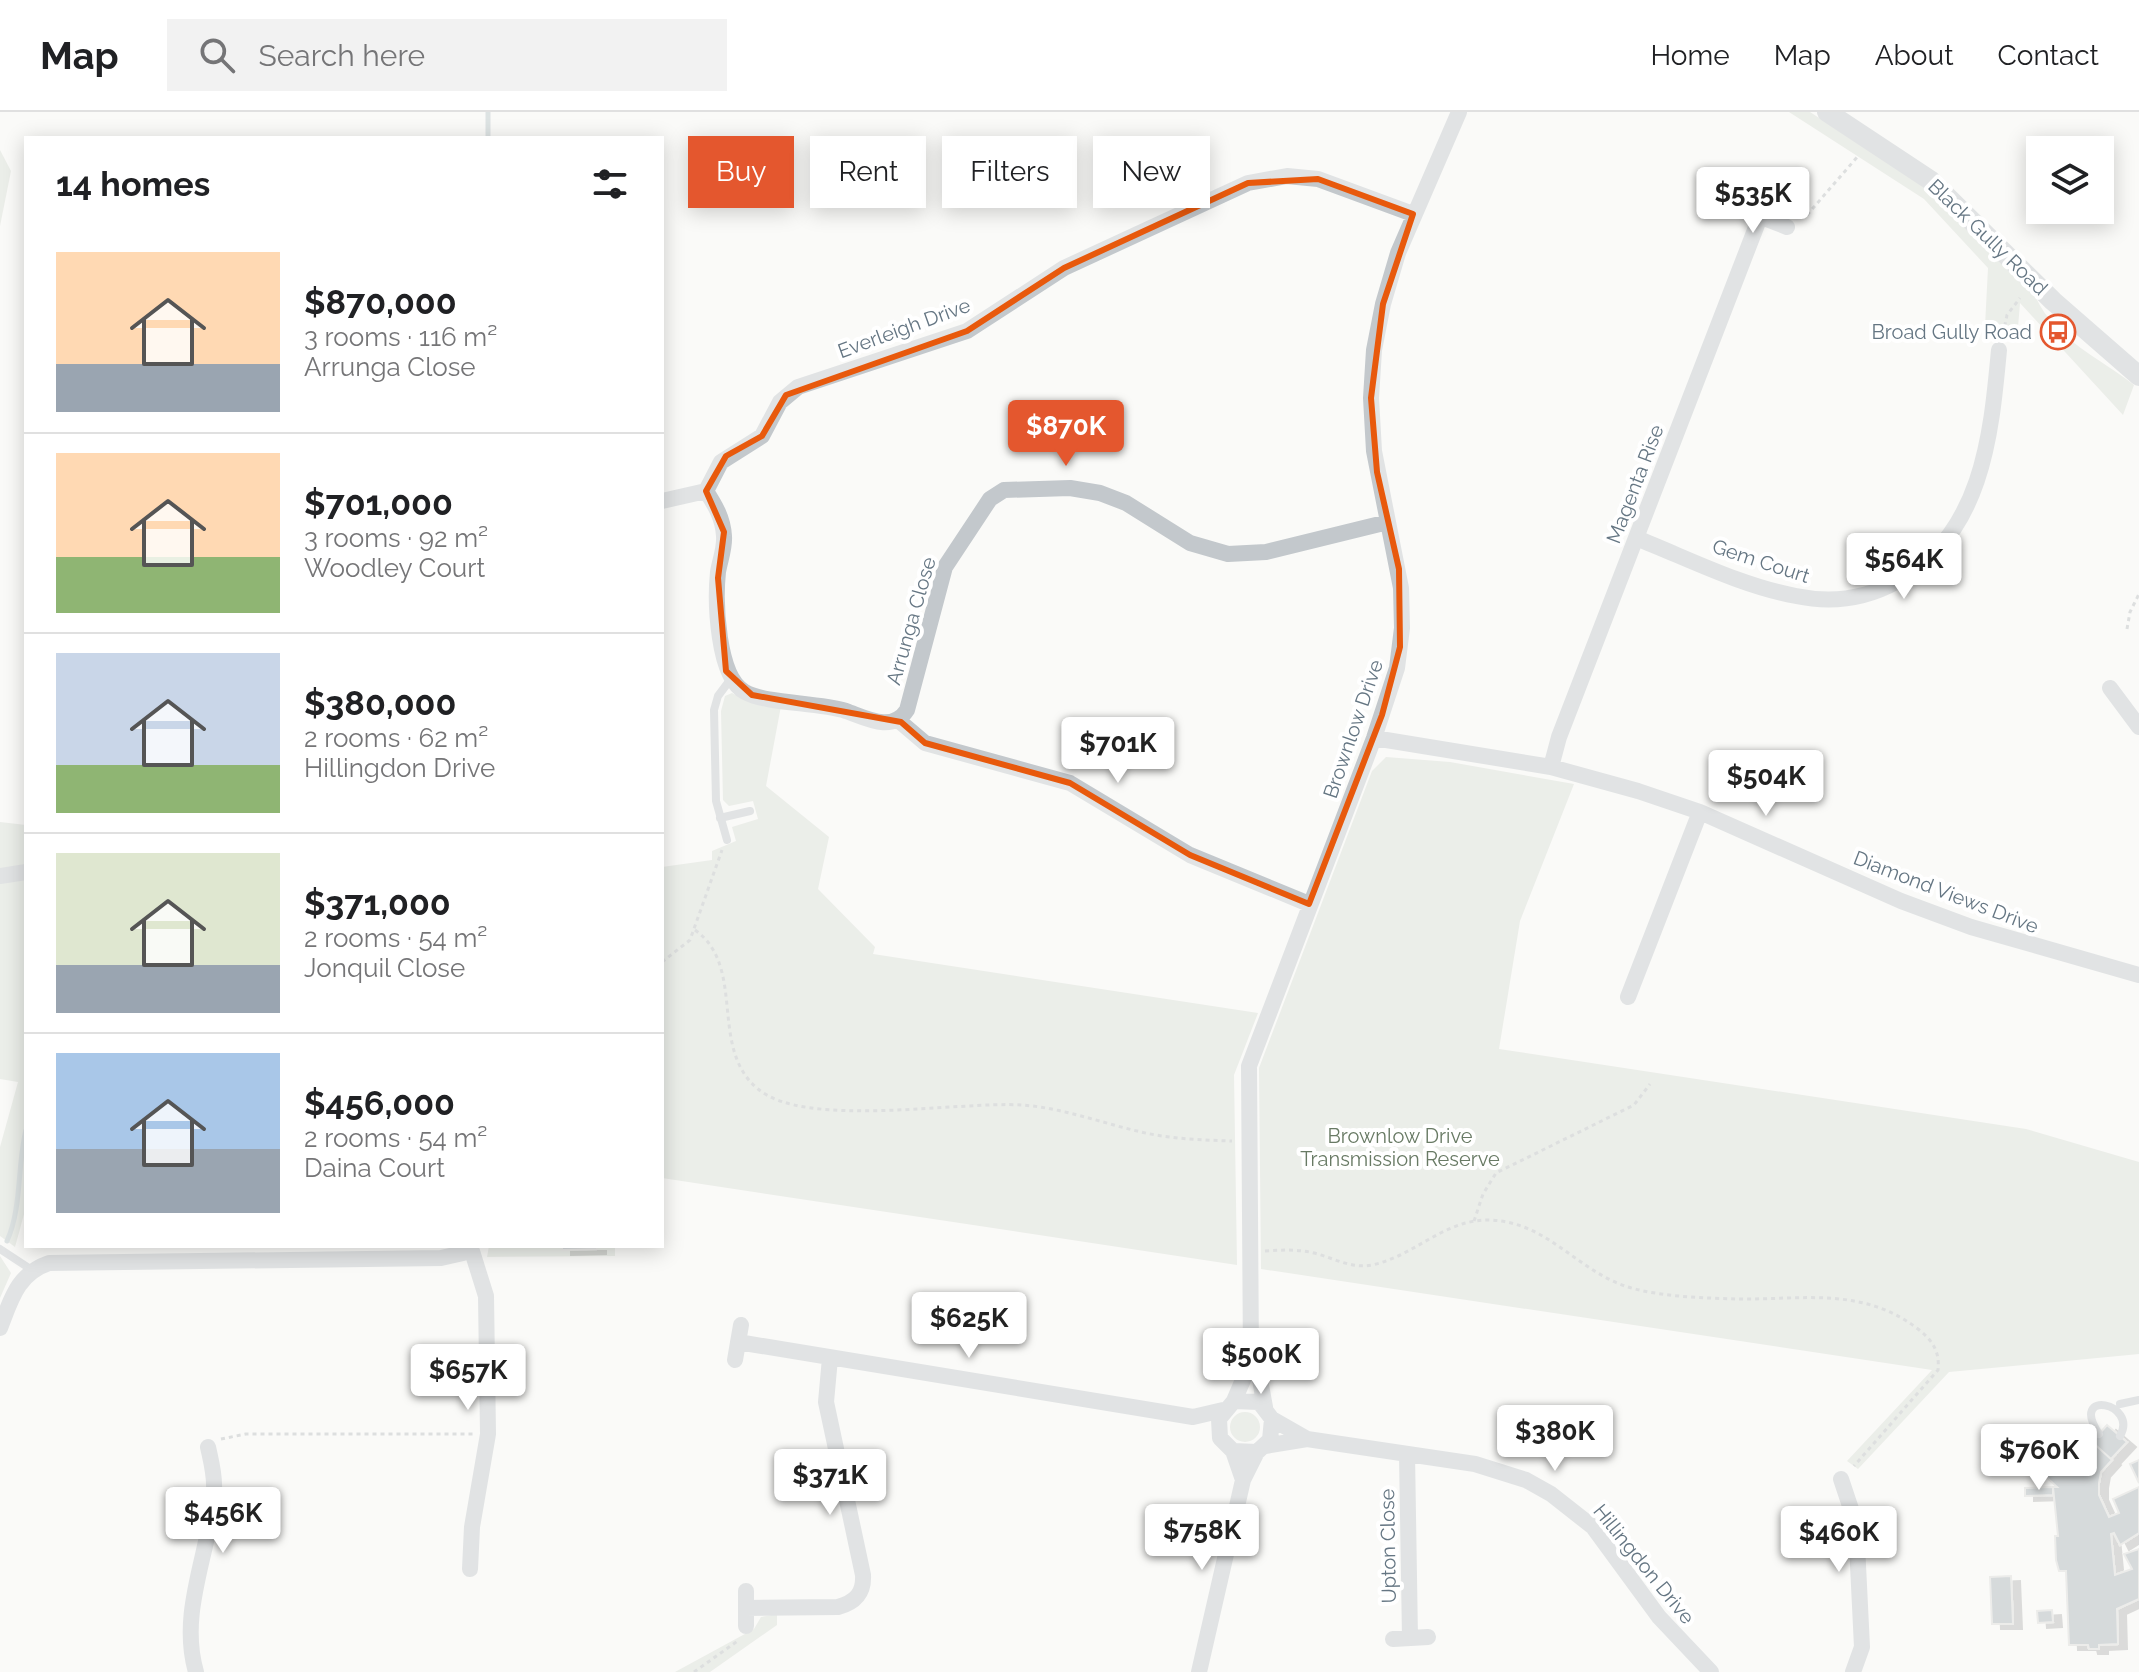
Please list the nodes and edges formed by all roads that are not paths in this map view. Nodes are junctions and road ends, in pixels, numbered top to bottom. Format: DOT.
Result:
graph roads {
  1 [pos="1459,112"];
  2 [pos="1827,112"];
  3 [pos="1733,206"];
  4 [pos="1413,214"];
  5 [pos="1760,217"];
  6 [pos="1787,227"];
  7 [pos="1999,350"];
  8 [pos="2139,376"];
  9 [pos="706,491"];
  10 [pos="664,501"];
  11 [pos="1388,522"];
  12 [pos="1636,538"];
  13 [pos="730,680"];
  14 [pos="2110,688"];
  15 [pos="898,720"];
  16 [pos="2139,727"];
  17 [pos="1374,738"];
  18 [pos="1551,767"];
  19 [pos="750,811"];
  20 [pos="1700,812"];
  21 [pos="720,818"];
  22 [pos="727,840"];
  23 [pos="24,872"];
  24 [pos="0,876"];
  25 [pos="1309,904"];
  26 [pos="2139,975"];
  27 [pos="1628,997"];
  28 [pos="470,1248"];
  29 [pos="472,1248"];
  30 [pos="0,1249"];
  31 [pos="32,1270"];
  32 [pos="0,1328"];
  33 [pos="830,1358"];
  34 [pos="735,1360"];
  35 [pos="1251,1361"];
  36 [pos="2139,1400"];
  37 [pos="2119,1404"];
  38 [pos="1228,1406"];
  39 [pos="1269,1413"];
  40 [pos="1193,1417"];
  41 [pos="2099,1434"];
  42 [pos="2120,1436"];
  43 [pos="1220,1438"];
  44 [pos="1307,1439"];
  45 [pos="208,1447"];
  46 [pos="1261,1449"];
  47 [pos="1233,1451"];
  48 [pos="1407,1454"];
  49 [pos="1841,1479"];
  50 [pos="1243,1480"];
  51 [pos="470,1569"];
  52 [pos="743,1633"];
  53 [pos="1428,1637"];
  54 [pos="196,1672"];
  55 [pos="1199,1672"];
  56 [pos="1711,1672"];
  57 [pos="1853,1672"];
  1 -- 4 [label="street, Brownlow Drive"];
  2 -- 8 [label="street, Black Gully Road"];
  3 -- 5 [label="street"];
  4 -- 9 [label="street, Everleigh Drive"];
  4 -- 11 [label="street, Brownlow Drive"];
  5 -- 6 [label="street"];
  5 -- 12 [label="street, Magenta Rise"];
  7 -- 12 [label="street, Gem Court"];
  9 -- 10 [label="street"];
  9 -- 13 [label="street"];
  11 -- 15 [label="street, Arrunga Close"];
  11 -- 17 [label="street, Brownlow Drive"];
  12 -- 18 [label="street, Magenta Rise"];
  13 -- 15 [label="street"];
  13 -- 21 [label="lane"];
  14 -- 16 [label="street"];
  15 -- 25 [label="street"];
  17 -- 18 [label="street, Diamond Views Drive"];
  17 -- 25 [label="street, Brownlow Drive"];
  18 -- 20 [label="street, Diamond Views Drive"];
  19 -- 21 [label="lane"];
  20 -- 26 [label="street, Diamond Views Drive"];
  20 -- 27 [label="street"];
  21 -- 22 [label="lane"];
  23 -- 24 [label="street"];
  25 -- 35 [label="street, Brownlow Drive"];
  28 -- 31 [label="street"];
  29 -- 51 [label="street"];
  30 -- 31 [label="lane"];
  31 -- 32 [label="street"];
  33 -- 34 [label="street"];
  33 -- 40 [label="street"];
  33 -- 52 [label="street"];
  35 -- 38 [label="street, Brownlow Drive"];
  35 -- 39 [label="street, Brownlow Drive"];
  36 -- 37 [label="lane"];
  37 -- 41 [label="lane"];
  37 -- 42 [label="lane"];
  38 -- 39 [label="street"];
  38 -- 40 [label="street"];
  38 -- 43 [label="street"];
  39 -- 44 [label="street, Hillingdon Drive"];
  39 -- 46 [label="street"];
  40 -- 43 [label="street"];
  43 -- 47 [label="street"];
  44 -- 46 [label="street, Hillingdon Drive"];
  44 -- 48 [label="street, Hillingdon Drive"];
  45 -- 54 [label="street"];
  46 -- 47 [label="street"];
  46 -- 50 [label="street"];
  47 -- 50 [label="street"];
  48 -- 53 [label="street, Upton Close"];
  48 -- 56 [label="street, Hillingdon Drive"];
  49 -- 57 [label="street"];
  50 -- 55 [label="street"];
}
